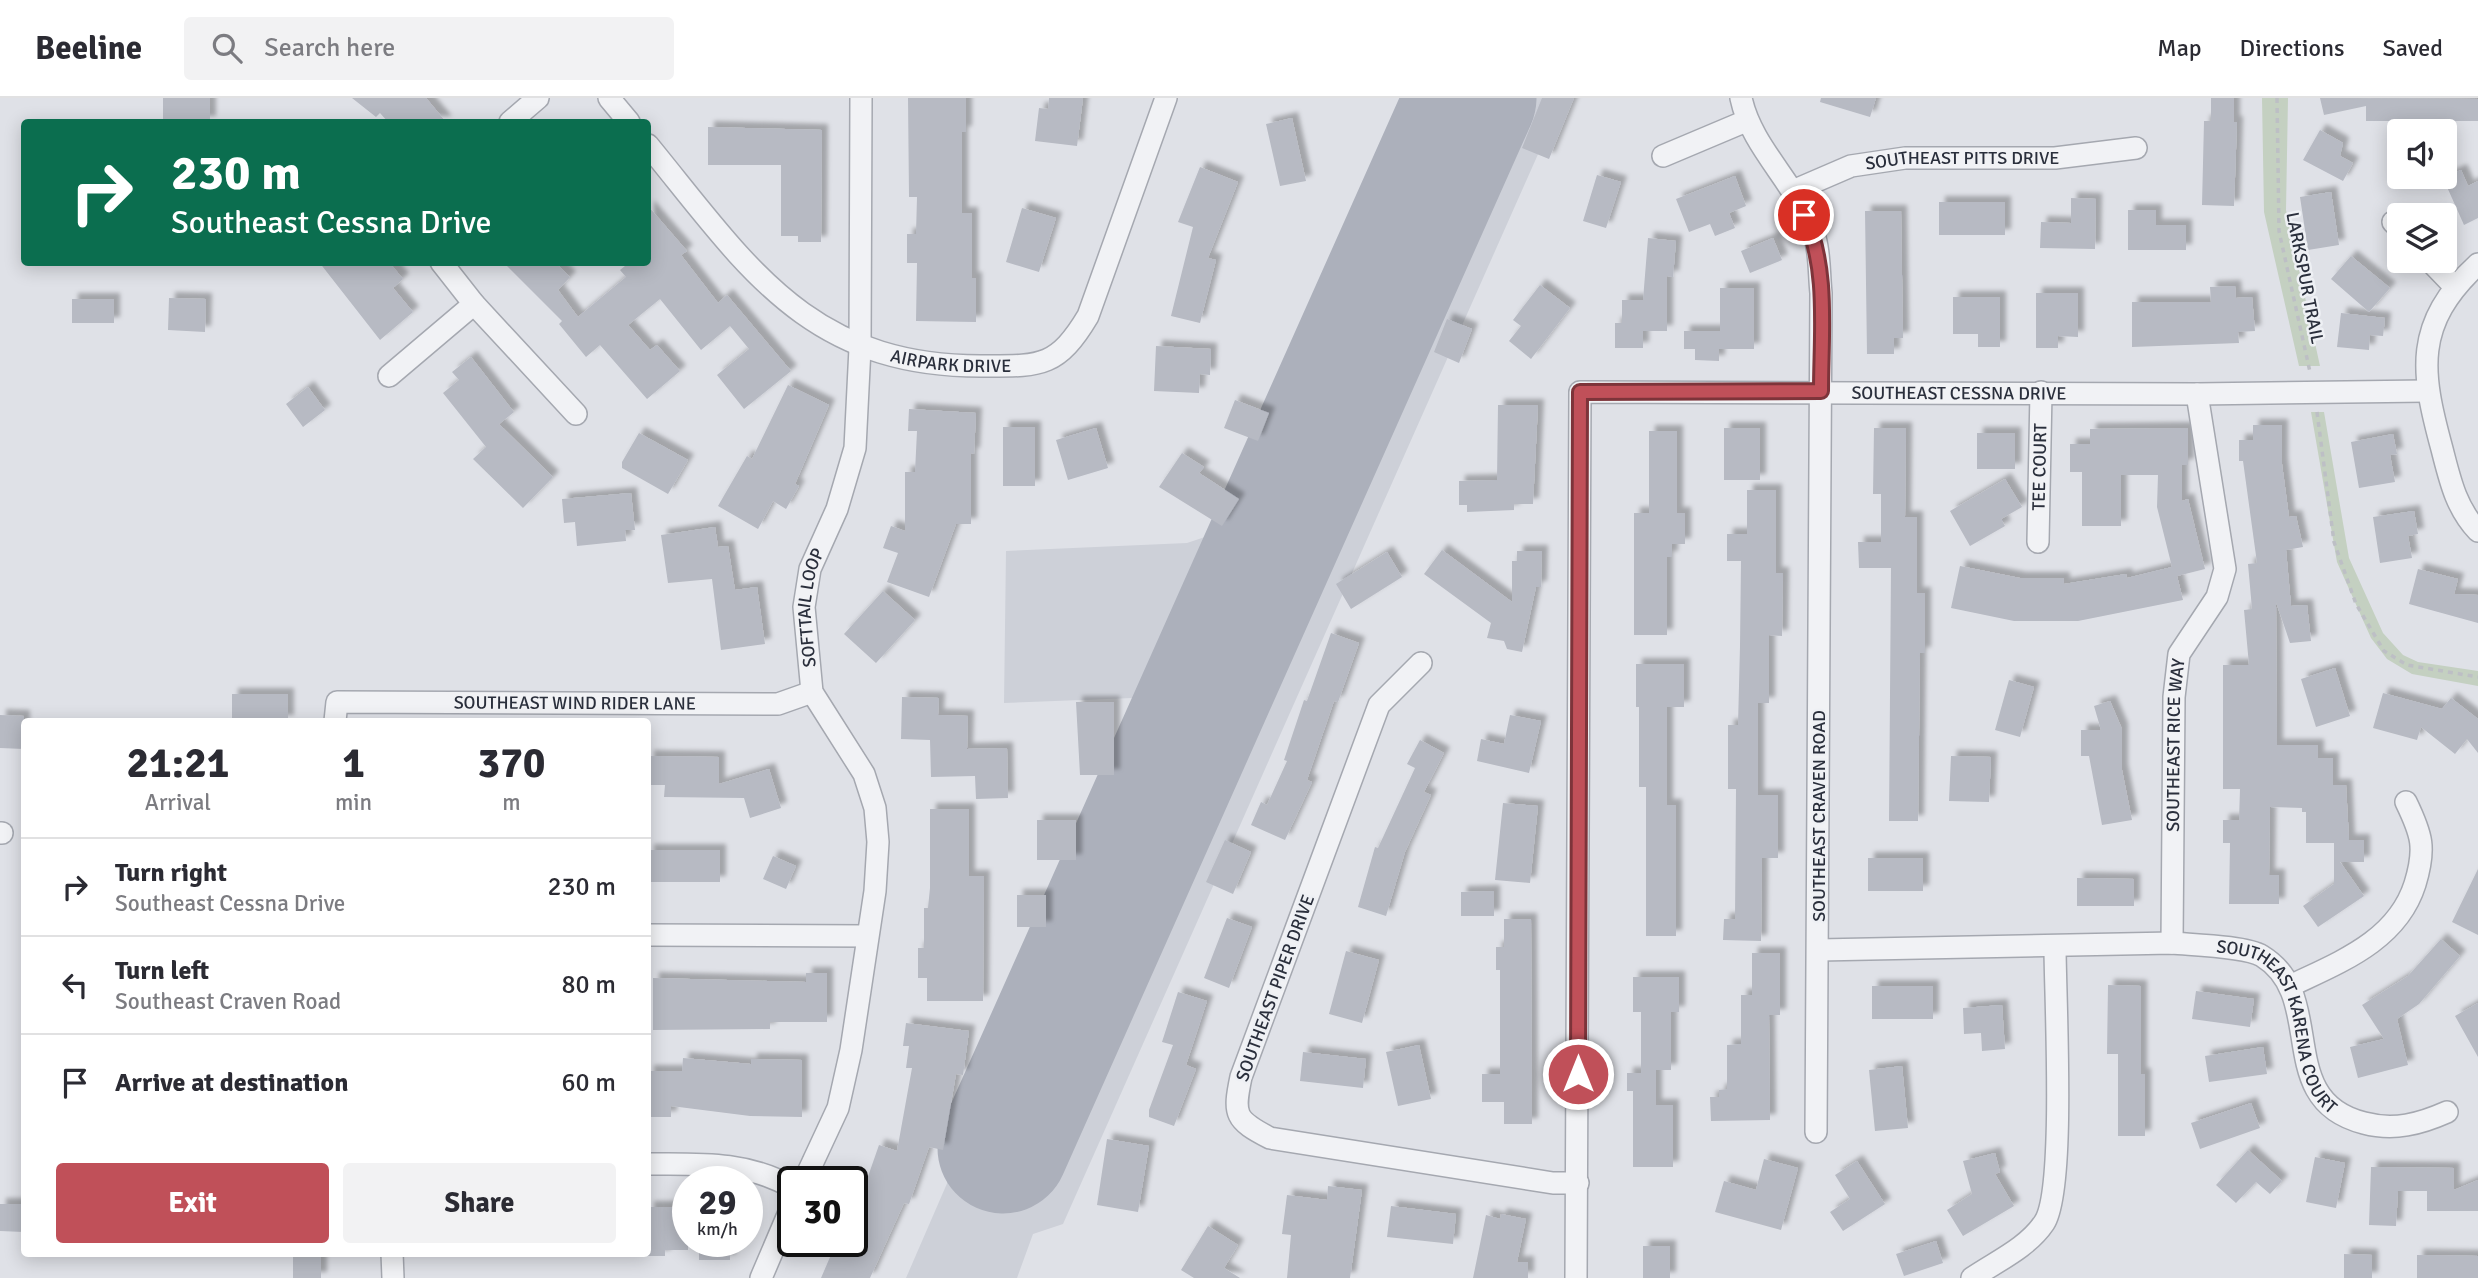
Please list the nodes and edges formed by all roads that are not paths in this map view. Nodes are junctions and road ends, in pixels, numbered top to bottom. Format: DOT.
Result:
graph roads {
  1 [pos="538,98"];
  2 [pos="609,98"];
  3 [pos="861,98"];
  4 [pos="1166,98"];
  5 [pos="1741,98"];
  6 [pos="514,119"];
  7 [pos="626,119"];
  8 [pos="1746,121"];
  9 [pos="2136,148"];
  10 [pos="651,149"];
  11 [pos="1663,156"];
  12 [pos="1793,191"];
  13 [pos="2478,264"];
  14 [pos="444,266"];
  15 [pos="2442,273"];
  16 [pos="2455,286"];
  17 [pos="474,304"];
  18 [pos="860,348"];
  19 [pos="389,376"];
  20 [pos="1821,391"];
  21 [pos="2041,391"];
  22 [pos="2426,391"];
  23 [pos="2197,394"];
  24 [pos="576,414"];
  25 [pos="2478,531"];
  26 [pos="2038,542"];
  27 [pos="1421,663"];
  28 [pos="812,692"];
  29 [pos="336,711"];
  30 [pos="2406,802"];
  31 [pos="651,935"];
  32 [pos="867,936"];
  33 [pos="2172,943"];
  34 [pos="2055,947"];
  35 [pos="1819,950"];
  36 [pos="2290,986"];
  37 [pos="2447,1112"];
  38 [pos="1816,1132"];
  39 [pos="651,1164"];
  40 [pos="811,1166"];
  41 [pos="777,1179"];
  42 [pos="1578,1183"];
  43 [pos="777,1240"];
  44 [pos="393,1257"];
  45 [pos="393,1278"];
  46 [pos="761,1278"];
  47 [pos="1576,1278"];
  48 [pos="1972,1278"];
  1 -- 6 [label="street"];
  2 -- 7 [label="street"];
  3 -- 18 [label="street, SOFTTAIL LOOP"];
  4 -- 18 [label="street, AIRPARK DRIVE"];
  5 -- 8 [label="street, SOUTHEAST CRAVEN ROAD"];
  8 -- 11 [label="street"];
  8 -- 12 [label="street, SOUTHEAST CRAVEN ROAD"];
  9 -- 12 [label="street, SOUTHEAST PITTS DRIVE"];
  10 -- 18 [label="street, AIRPARK DRIVE"];
  12 -- 20 [label="street, SOUTHEAST CRAVEN ROAD"];
  13 -- 16 [label="street"];
  14 -- 17 [label="street"];
  15 -- 16 [label="street"];
  16 -- 22 [label="street"];
  17 -- 19 [label="street"];
  17 -- 24 [label="street"];
  18 -- 28 [label="street, SOFTTAIL LOOP"];
  20 -- 21 [label="street, SOUTHEAST CESSNA DRIVE"];
  20 -- 35 [label="street, SOUTHEAST CRAVEN ROAD"];
  20 -- 42 [label="street, SOUTHEAST CESSNA DRIVE"];
  21 -- 23 [label="street, SOUTHEAST CESSNA DRIVE"];
  21 -- 26 [label="street, TEE COURT"];
  22 -- 23 [label="street, SOUTHEAST CESSNA DRIVE"];
  22 -- 25 [label="street"];
  23 -- 33 [label="street, SOUTHEAST RICE WAY"];
  27 -- 42 [label="street, SOUTHEAST PIPER DRIVE"];
  28 -- 29 [label="street, SOUTHEAST WIND RIDER LANE"];
  28 -- 32 [label="street, SOFTTAIL LOOP"];
  30 -- 36 [label="street"];
  31 -- 32 [label="street"];
  32 -- 40 [label="street, SOFTTAIL LOOP"];
  33 -- 34 [label="street, SOUTHEAST KARENA COURT"];
  33 -- 36 [label="street, SOUTHEAST KARENA COURT"];
  34 -- 35 [label="street"];
  34 -- 48 [label="street"];
  35 -- 38 [label="street, SOUTHEAST CRAVEN ROAD"];
  36 -- 37 [label="street, SOUTHEAST KARENA COURT"];
  39 -- 41 [label="street"];
  42 -- 47 [label="street, SOUTHEAST CESSNA DRIVE"];
  43 -- 46 [label="street"];
  44 -- 45 [label="street"];
}
